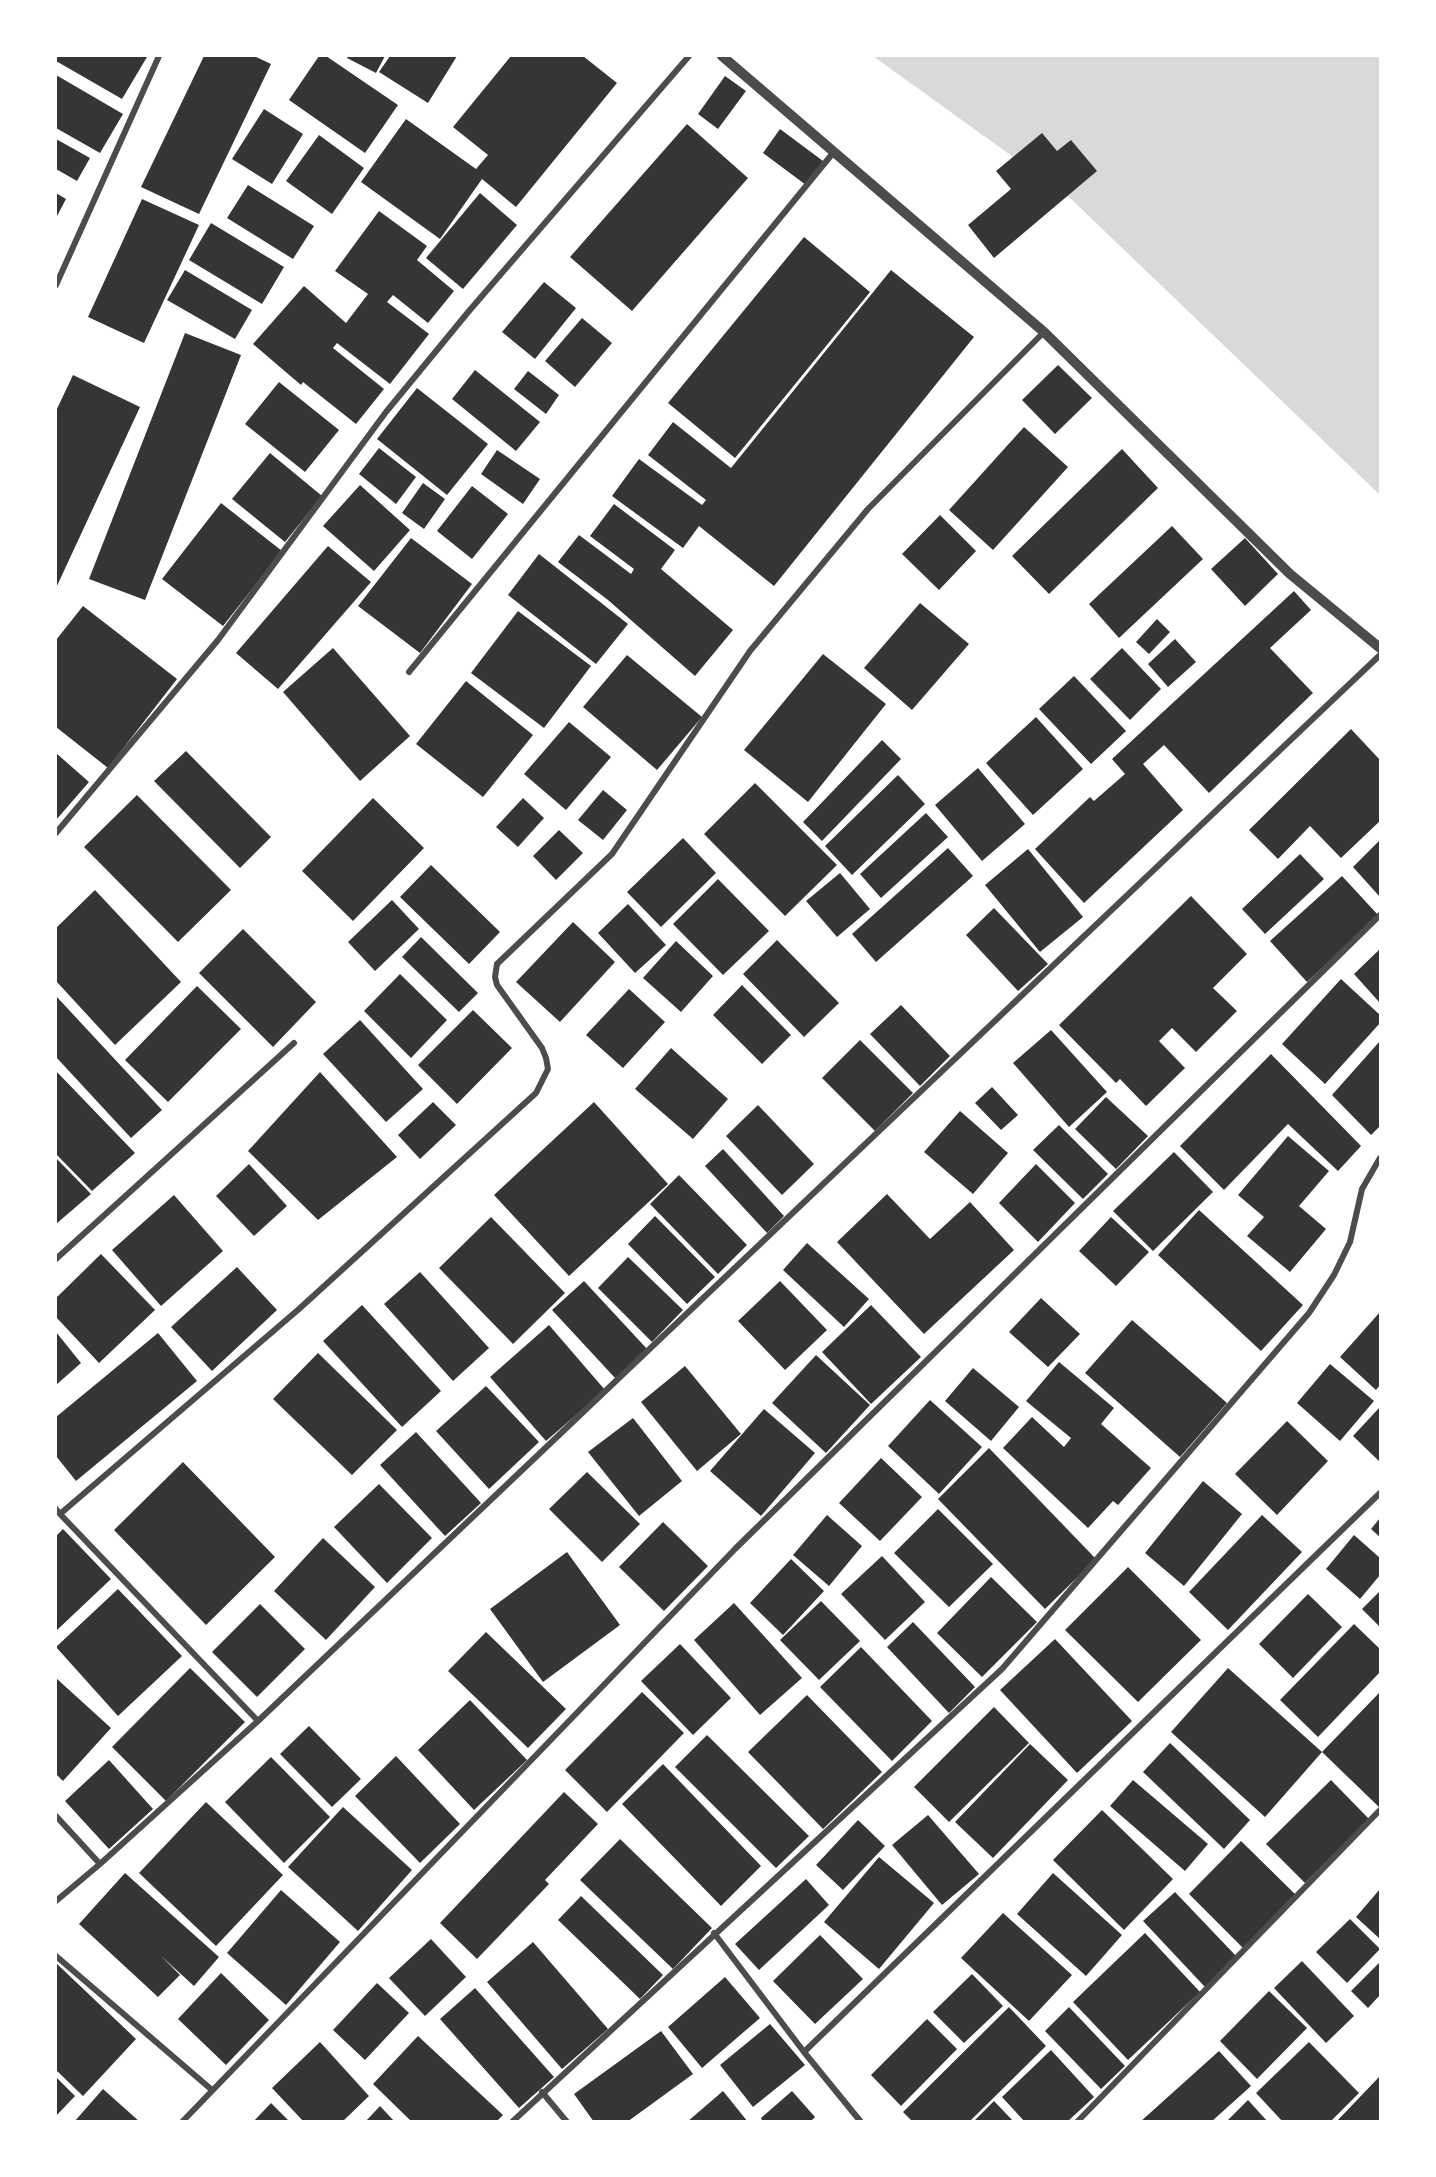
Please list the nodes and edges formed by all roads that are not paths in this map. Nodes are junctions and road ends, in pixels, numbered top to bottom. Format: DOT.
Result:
graph roads {
  1 [pos="159,56"];
  2 [pos="689,56"];
  3 [pos="722,56"];
  4 [pos="833,153"];
  5 [pos="56,285"];
  6 [pos="1044,332"];
  7 [pos="1380,648"];
  8 [pos="1380,655"];
  9 [pos="409,672"];
  10 [pos="56,833"];
  11 [pos="1380,915"];
  12 [pos="294,1043"];
  13 [pos="1380,1158"];
  14 [pos="56,1259"];
  15 [pos="1380,1493"];
  16 [pos="58,1512"];
  17 [pos="258,1721"];
  18 [pos="1380,1810"];
  19 [pos="56,1816"];
  20 [pos="100,1864"];
  21 [pos="56,1901"];
  22 [pos="714,1933"];
  23 [pos="56,1956"];
  24 [pos="804,2052"];
  25 [pos="212,2090"];
  26 [pos="542,2092"];
  27 [pos="182,2121"];
  28 [pos="512,2121"];
  29 [pos="567,2121"];
  30 [pos="861,2121"];
  31 [pos="1077,2121"];
  1 -- 5 [label="street"];
  2 -- 10 [label="street"];
  3 -- 4 [label="street"];
  4 -- 6 [label="street"];
  4 -- 9 [label="street"];
  6 -- 7 [label="street"];
  6 -- 16 [label="street"];
  8 -- 17 [label="street"];
  11 -- 25 [label="street"];
  12 -- 14 [label="street"];
  13 -- 22 [label="street"];
  15 -- 24 [label="street"];
  16 -- 17 [label="street"];
  17 -- 20 [label="street"];
  18 -- 31 [label="street"];
  19 -- 20 [label="street"];
  20 -- 21 [label="street"];
  22 -- 24 [label="street"];
  22 -- 26 [label="street"];
  23 -- 25 [label="street"];
  24 -- 30 [label="street"];
  25 -- 27 [label="street"];
  26 -- 28 [label="street"];
  26 -- 29 [label="street"];
}
